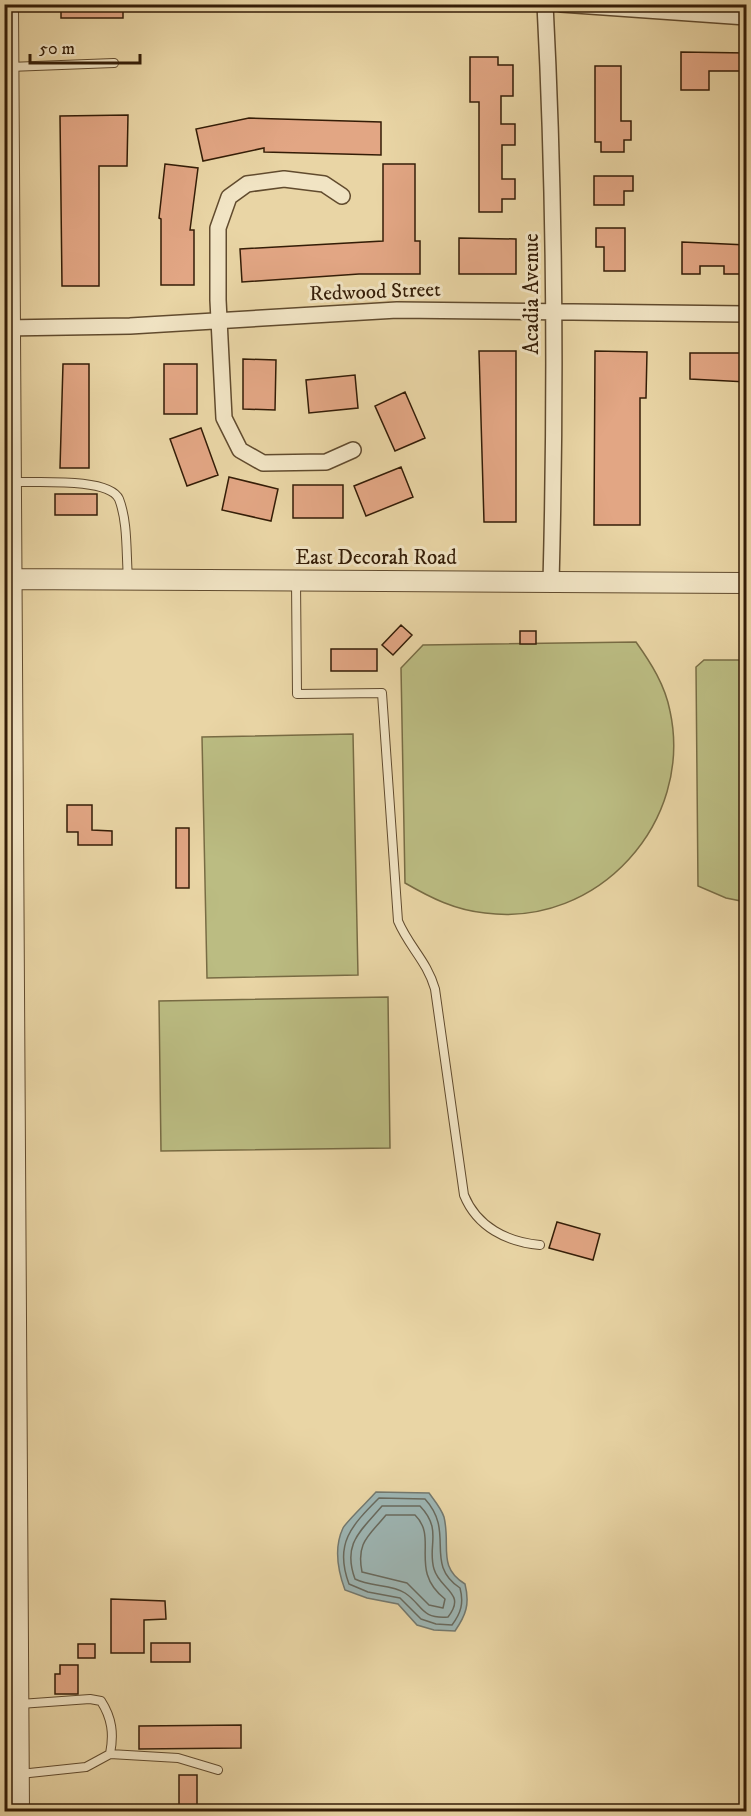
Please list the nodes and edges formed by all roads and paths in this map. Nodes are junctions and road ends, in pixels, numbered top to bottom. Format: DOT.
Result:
graph roads {
  1 [pos="8,4"];
  2 [pos="545,4"];
  3 [pos="561,4"];
  4 [pos="747,17"];
  5 [pos="114,63"];
  6 [pos="8,67"];
  7 [pos="342,196"];
  8 [pos="554,312"];
  9 [pos="747,314"];
  10 [pos="219,320"];
  11 [pos="6,328"];
  12 [pos="353,450"];
  13 [pos="11,482"];
  14 [pos="8,579"];
  15 [pos="128,580"];
  16 [pos="296,581"];
  17 [pos="551,583"];
  18 [pos="747,583"];
  19 [pos="8,754"];
  20 [pos="9,894"];
  21 [pos="9,1145"];
  22 [pos="540,1245"];
  23 [pos="18,1705"];
  24 [pos="110,1754"];
  25 [pos="218,1770"];
  26 [pos="19,1774"];
  27 [pos="19,1812"];
  1 -- 6 [label="street"];
  2 -- 8 [label="street, Acadia Avenue"];
  3 -- 4 [label="street"];
  5 -- 6 [label="lane"];
  6 -- 11 [label="street"];
  7 -- 10 [label="street"];
  8 -- 9 [label="street, Redwood Street"];
  8 -- 10 [label="street, Redwood Street"];
  8 -- 17 [label="street, Acadia Avenue"];
  10 -- 11 [label="street, Redwood Street"];
  10 -- 12 [label="street"];
  11 -- 13 [label="street"];
  13 -- 14 [label="street"];
  13 -- 15 [label="lane"];
  14 -- 15 [label="street, East Decorah Road"];
  14 -- 19 [label="street"];
  15 -- 16 [label="street, East Decorah Road"];
  16 -- 17 [label="street, East Decorah Road"];
  16 -- 22 [label="lane"];
  17 -- 18 [label="street, East Decorah Road"];
  19 -- 20 [label="street"];
  20 -- 21 [label="street"];
  21 -- 23 [label="street"];
  23 -- 24 [label="lane"];
  23 -- 26 [label="street"];
  24 -- 25 [label="lane"];
  24 -- 26 [label="lane"];
  26 -- 27 [label="street"];
}
